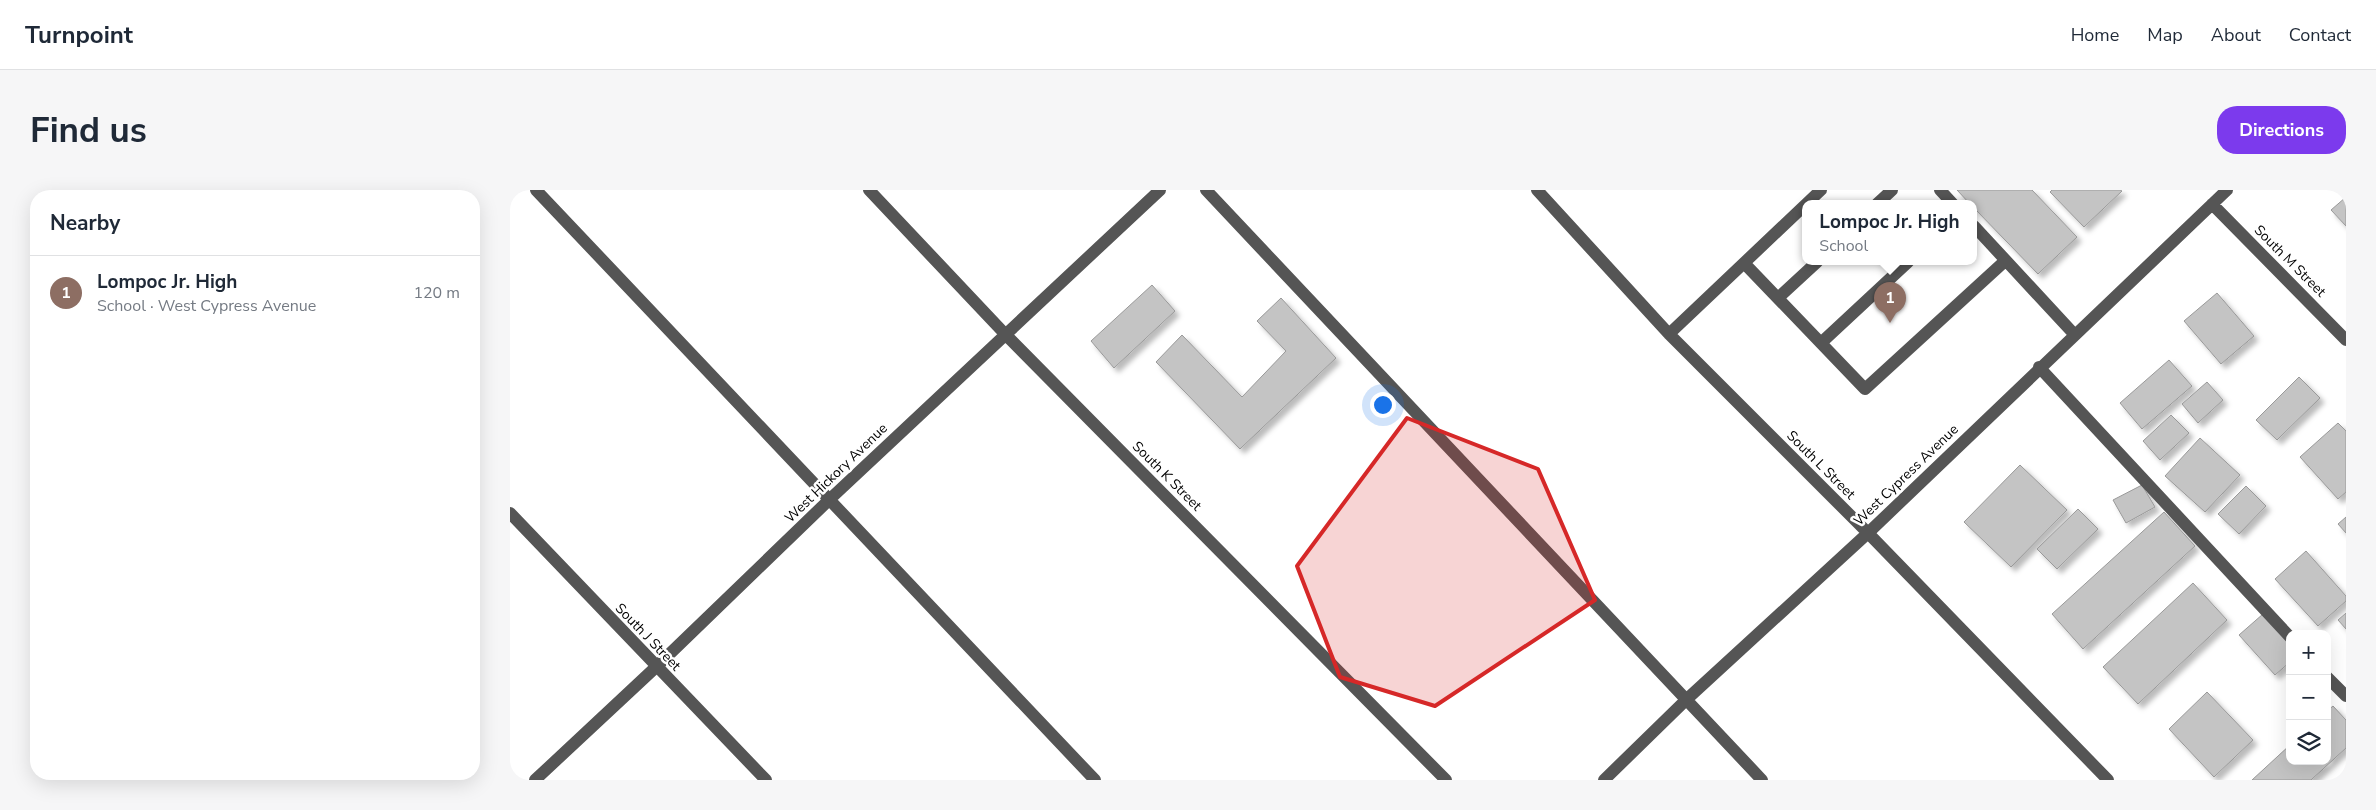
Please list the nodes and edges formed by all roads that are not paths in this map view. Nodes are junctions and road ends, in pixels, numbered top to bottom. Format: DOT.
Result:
graph roads {
  1 [pos="536,190"];
  2 [pos="869,190"];
  3 [pos="1160,190"];
  4 [pos="1206,190"];
  5 [pos="1537,190"];
  6 [pos="1821,190"];
  7 [pos="1892,190"];
  8 [pos="1940,190"];
  9 [pos="2227,190"];
  10 [pos="1810,200"];
  11 [pos="1881,200"];
  12 [pos="1949,200"];
  13 [pos="2212,204"];
  14 [pos="1802,208"];
  15 [pos="1977,229"];
  16 [pos="2005,260"];
  17 [pos="1744,263"];
  18 [pos="1813,265"];
  19 [pos="1905,265"];
  20 [pos="1779,298"];
  21 [pos="1005,334"];
  22 [pos="1669,334"];
  23 [pos="2074,334"];
  24 [pos="2346,340"];
  25 [pos="1822,342"];
  26 [pos="2040,367"];
  27 [pos="830,499"];
  28 [pos="510,513"];
  29 [pos="1868,533"];
  30 [pos="2286,633"];
  31 [pos="656,667"];
  32 [pos="2331,680"];
  33 [pos="2346,696"];
  34 [pos="1687,699"];
  35 [pos="535,780"];
  36 [pos="766,780"];
  37 [pos="1095,780"];
  38 [pos="1446,780"];
  39 [pos="1604,780"];
  40 [pos="1762,780"];
  41 [pos="2108,780"];
  1 -- 27 [label="street"];
  2 -- 21 [label="street, South K Street"];
  3 -- 21 [label="street, West Hickory Avenue"];
  4 -- 34 [label="street"];
  5 -- 22 [label="street, South L Street"];
  6 -- 10 [label="street"];
  7 -- 11 [label="street"];
  8 -- 12 [label="street"];
  9 -- 13 [label="street, West Cypress Avenue"];
  13 -- 23 [label="street, West Cypress Avenue"];
  13 -- 24 [label="street, South M Street"];
  14 -- 17 [label="street"];
  15 -- 16 [label="street"];
  16 -- 23 [label="street"];
  16 -- 25 [label="street"];
  17 -- 20 [label="street"];
  17 -- 22 [label="street"];
  18 -- 20 [label="street"];
  19 -- 25 [label="street"];
  20 -- 25 [label="street"];
  21 -- 27 [label="street, West Hickory Avenue"];
  21 -- 38 [label="street, South K Street"];
  22 -- 29 [label="street, South L Street"];
  23 -- 26 [label="street, West Cypress Avenue"];
  26 -- 29 [label="street, West Cypress Avenue"];
  26 -- 30 [label="street"];
  27 -- 31 [label="street, West Hickory Avenue"];
  27 -- 37 [label="street"];
  28 -- 31 [label="street, South J Street"];
  29 -- 34 [label="street, West Cypress Avenue"];
  29 -- 41 [label="street, South L Street"];
  31 -- 35 [label="street, West Hickory Avenue"];
  31 -- 36 [label="street, South J Street"];
  32 -- 33 [label="street"];
  34 -- 39 [label="street, West Cypress Avenue"];
  34 -- 40 [label="street"];
}
